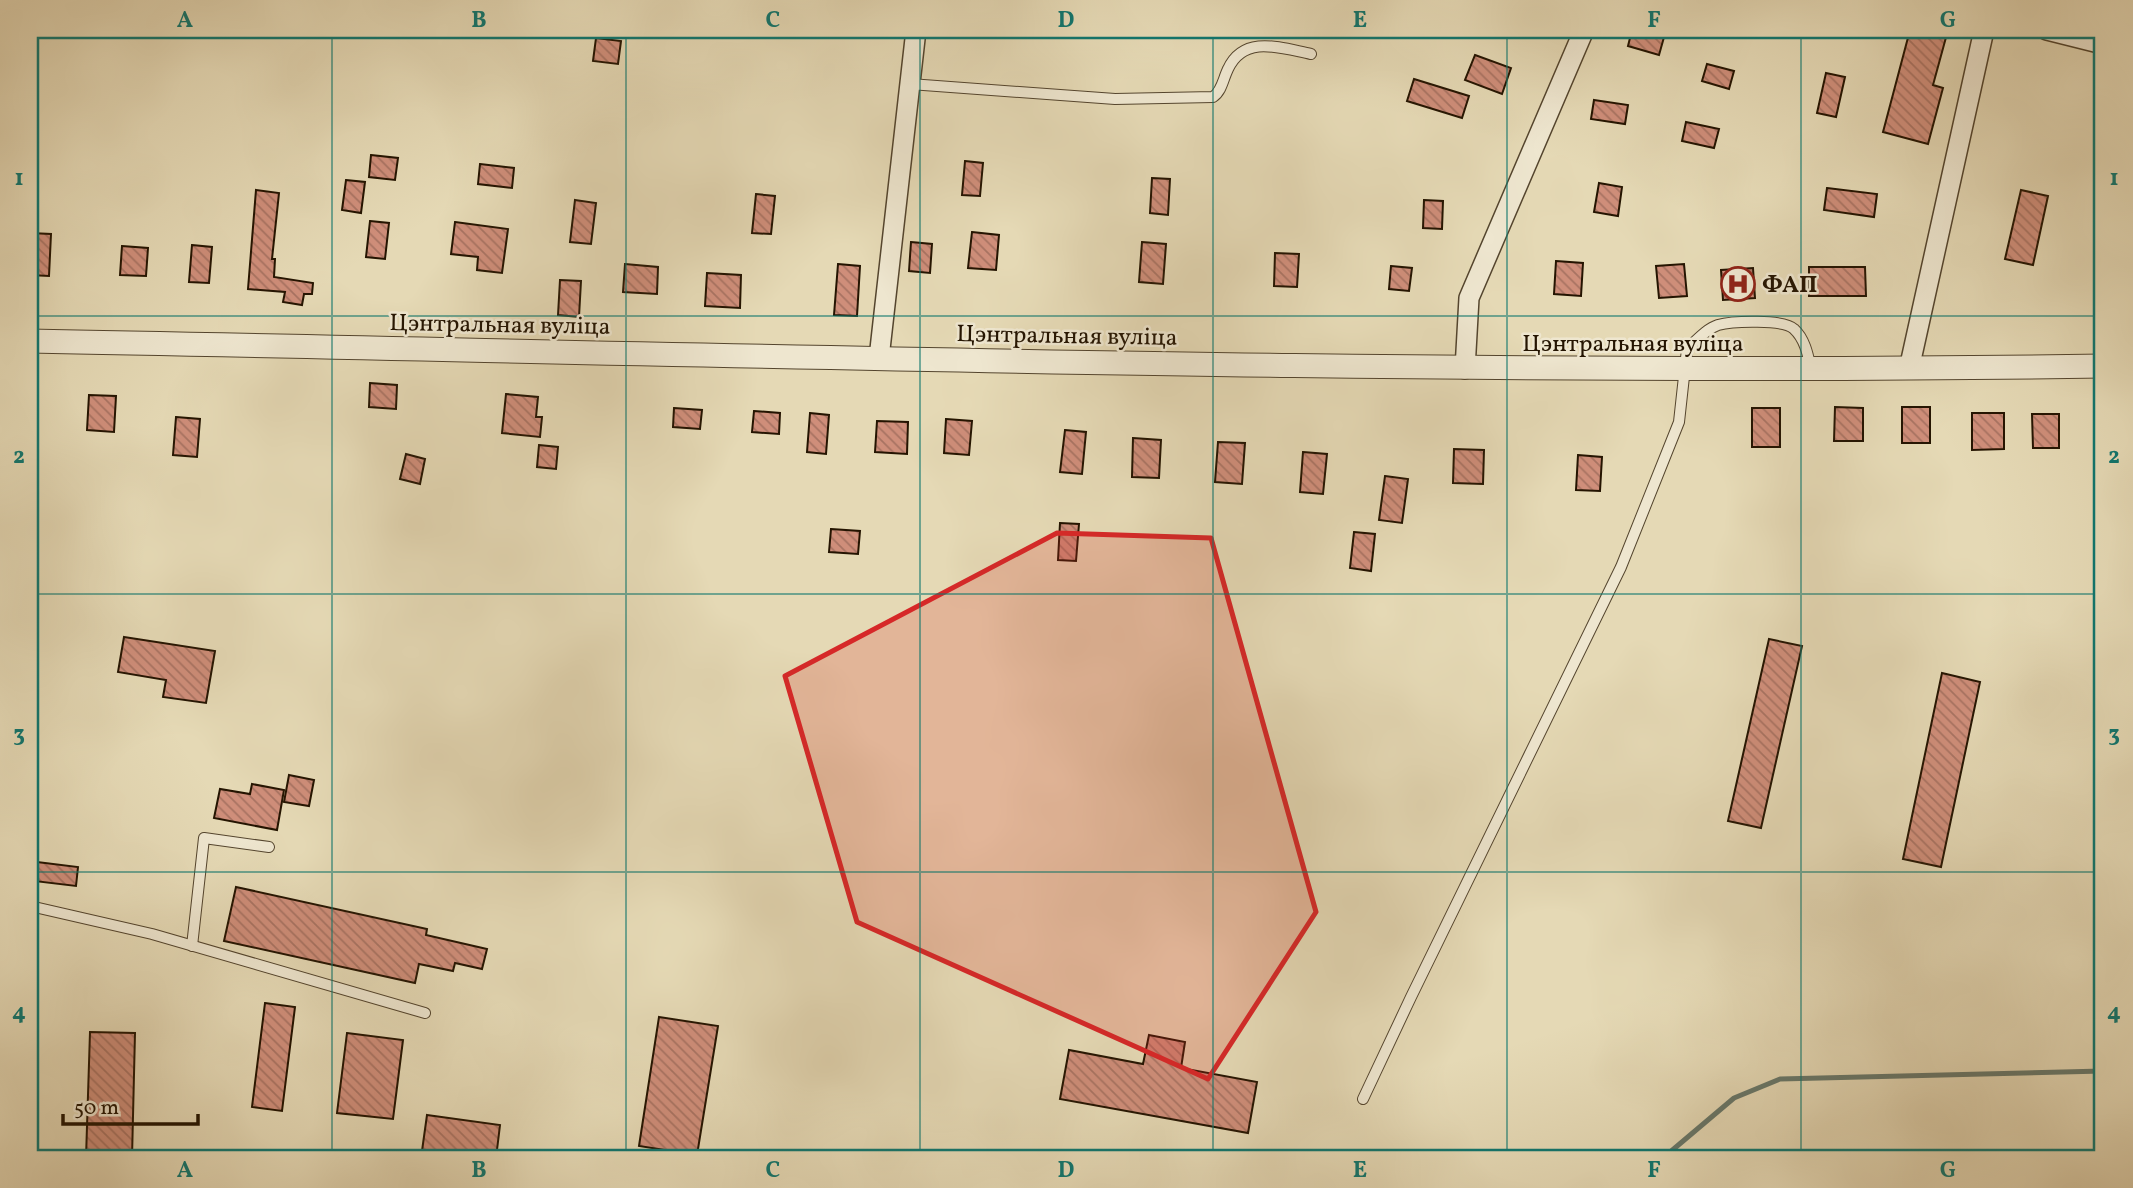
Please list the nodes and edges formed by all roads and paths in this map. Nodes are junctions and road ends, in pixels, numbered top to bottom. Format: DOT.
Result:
graph roads {
  1 [pos="916,30"];
  2 [pos="1584,30"];
  3 [pos="1984,30"];
  4 [pos="2047,30"];
  5 [pos="2103,44"];
  6 [pos="1311,54"];
  7 [pos="910,84"];
  8 [pos="30,341"];
  9 [pos="879,358"];
  10 [pos="2103,366"];
  11 [pos="1465,369"];
  12 [pos="1686,369"];
  13 [pos="1811,369"];
  14 [pos="1909,369"];
  15 [pos="270,847"];
  16 [pos="30,906"];
  17 [pos="192,946"];
  18 [pos="425,1013"];
  19 [pos="1363,1099"];
  1 -- 7 [label="street"];
  2 -- 11 [label="street"];
  3 -- 14 [label="street"];
  4 -- 5 [label="street"];
  6 -- 7 [label="lane"];
  7 -- 9 [label="street"];
  8 -- 9 [label="street, Цэнтральная вуліца"];
  9 -- 11 [label="street, Цэнтральная вуліца"];
  10 -- 14 [label="street, Цэнтральная вуліца"];
  11 -- 12 [label="street, Цэнтральная вуліца"];
  12 -- 13 [label="street, Цэнтральная вуліца"];
  12 -- 13 [label="lane"];
  12 -- 19 [label="lane"];
  13 -- 14 [label="street, Цэнтральная вуліца"];
  15 -- 17 [label="lane"];
  16 -- 17 [label="lane"];
  17 -- 18 [label="lane"];
}
